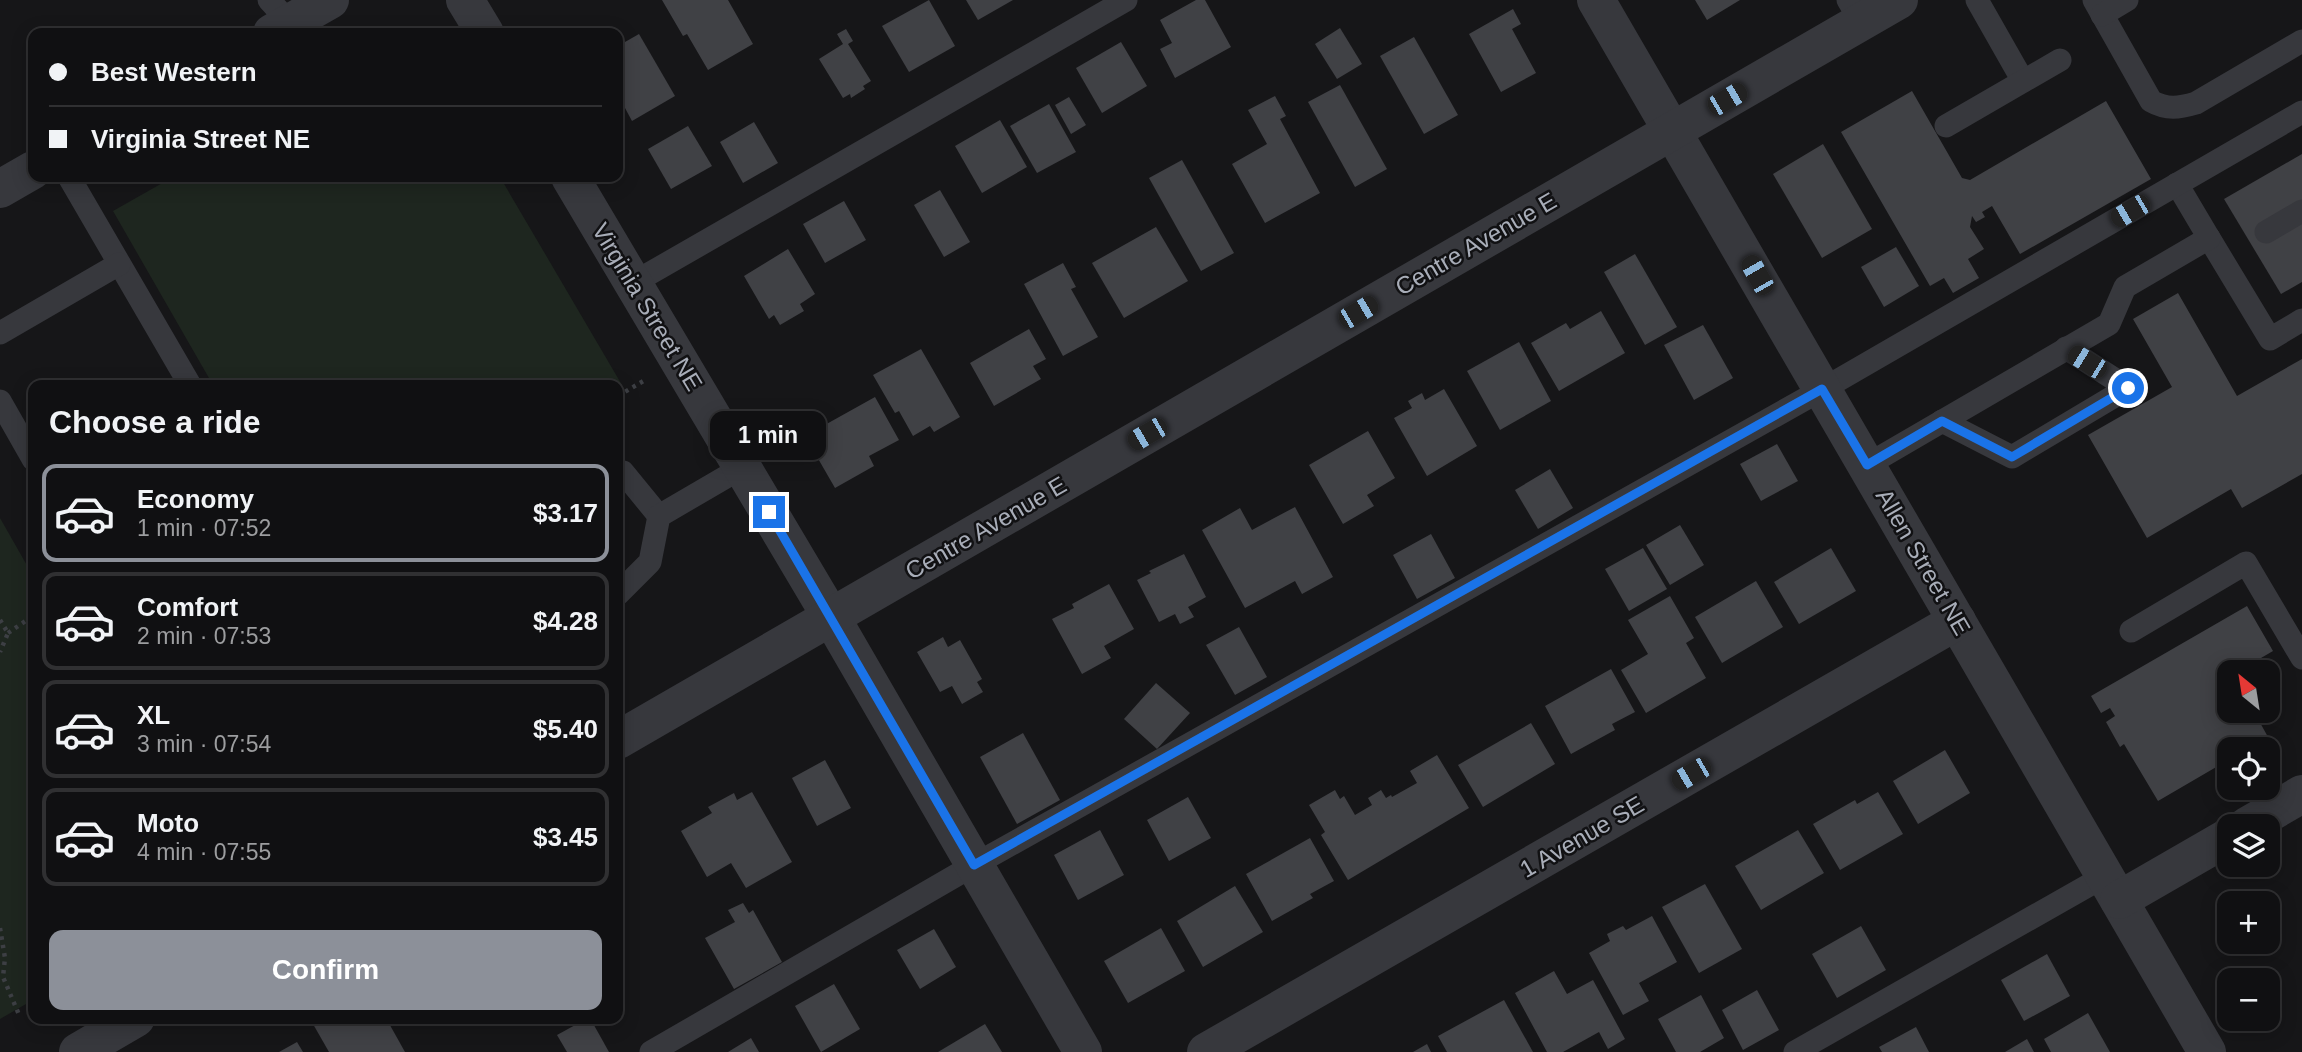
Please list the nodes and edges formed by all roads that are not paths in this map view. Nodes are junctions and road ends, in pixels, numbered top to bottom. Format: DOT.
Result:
graph roads {
  1 [pos="330,0"];
  2 [pos="465,0"];
  3 [pos="1126,0"];
  4 [pos="1596,0"];
  5 [pos="1899,0"];
  6 [pos="1978,0"];
  7 [pos="2127,0"];
  8 [pos="2098,7"];
  9 [pos="1855,11"];
  10 [pos="277,19"];
  11 [pos="482,28"];
  12 [pos="2302,41"];
  13 [pos="2060,60"];
  14 [pos="2024,81"];
  15 [pos="2302,112"];
  16 [pos="1946,126"];
  17 [pos="1673,131"];
  18 [pos="28,173"];
  19 [pos="72,182"];
  20 [pos="573,182"];
  21 [pos="2178,184"];
  22 [pos="0,189"];
  23 [pos="2302,211"];
  24 [pos="2266,232"];
  25 [pos="2208,238"];
  26 [pos="119,264"];
  27 [pos="633,283"];
  28 [pos="2302,320"];
  29 [pos="0,333"];
  30 [pos="2066,348"];
  31 [pos="187,380"];
  32 [pos="1822,389"];
  33 [pos="0,401"];
  34 [pos="1942,421"];
  35 [pos="28,449"];
  36 [pos="1867,465"];
  37 [pos="743,467"];
  38 [pos="623,472"];
  39 [pos="659,516"];
  40 [pos="623,589"];
  41 [pos="831,617"];
  42 [pos="1957,621"];
  43 [pos="2131,631"];
  44 [pos="2302,658"];
  45 [pos="623,737"];
  46 [pos="2302,794"];
  47 [pos="2268,814"];
  48 [pos="2217,842"];
  49 [pos="974,865"];
  50 [pos="2112,888"];
  51 [pos="126,1024"];
  52 [pos="78,1052"];
  53 [pos="651,1052"];
  54 [pos="1083,1052"];
  55 [pos="1206,1052"];
  56 [pos="1795,1052"];
  57 [pos="2207,1052"];
  1 -- 10 [label="street"];
  2 -- 11 [label="street"];
  3 -- 27 [label="lane"];
  4 -- 17 [label="street, Allen Street NE"];
  5 -- 9 [label="street, Centre Avenue E"];
  6 -- 14 [label="lane"];
  7 -- 8 [label="lane"];
  8 -- 12 [label="lane"];
  9 -- 17 [label="street, Centre Avenue E"];
  13 -- 14 [label="lane"];
  14 -- 16 [label="lane"];
  15 -- 21 [label="lane"];
  17 -- 32 [label="street, Allen Street NE"];
  17 -- 41 [label="street, Centre Avenue E"];
  18 -- 22 [label="street"];
  19 -- 26 [label="lane"];
  20 -- 27 [label="street, Virginia Street NE"];
  21 -- 25 [label="lane"];
  21 -- 32 [label="lane"];
  23 -- 24 [label="lane"];
  25 -- 28 [label="lane"];
  25 -- 30 [label="lane"];
  26 -- 29 [label="lane"];
  26 -- 31 [label="lane"];
  27 -- 37 [label="street, Virginia Street NE"];
  30 -- 34 [label="lane"];
  30 -- 34 [label="lane"];
  32 -- 36 [label="street, Allen Street NE"];
  32 -- 49 [label="lane"];
  33 -- 35 [label="lane"];
  34 -- 36 [label="lane"];
  36 -- 42 [label="street, Allen Street NE"];
  37 -- 39 [label="lane"];
  37 -- 41 [label="street, Virginia Street NE"];
  38 -- 39 [label="lane"];
  39 -- 40 [label="lane"];
  41 -- 45 [label="street, Centre Avenue E"];
  41 -- 49 [label="street, Virginia Street NE"];
  42 -- 50 [label="street, Allen Street NE"];
  42 -- 55 [label="street, 1 Avenue SE"];
  43 -- 44 [label="lane"];
  46 -- 47 [label="street"];
  48 -- 50 [label="street"];
  49 -- 53 [label="lane"];
  49 -- 54 [label="street, Virginia Street NE"];
  50 -- 56 [label="lane"];
  50 -- 57 [label="street, Allen Street NE"];
  51 -- 52 [label="street"];
}
